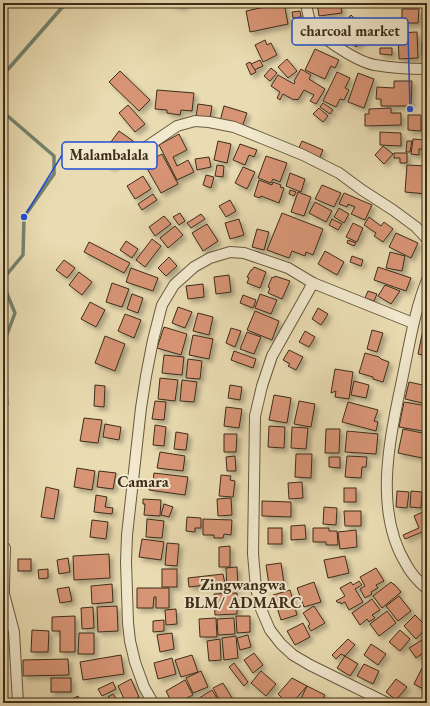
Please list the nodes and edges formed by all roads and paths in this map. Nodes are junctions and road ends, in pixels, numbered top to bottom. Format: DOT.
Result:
graph roads {
  1 [pos="306,3"];
  2 [pos="427,69"];
  3 [pos="136,154"];
  4 [pos="427,239"];
  5 [pos="427,280"];
  6 [pos="313,283"];
  7 [pos="413,323"];
  8 [pos="6,548"];
  9 [pos="427,589"];
  10 [pos="18,703"];
  11 [pos="153,703"];
  12 [pos="387,703"];
  1 -- 2 [label="street"];
  3 -- 4 [label="street"];
  5 -- 7 [label="street"];
  6 -- 7 [label="street"];
  6 -- 11 [label="street"];
  6 -- 12 [label="street"];
  7 -- 9 [label="street"];
  8 -- 10 [label="street"];
}
